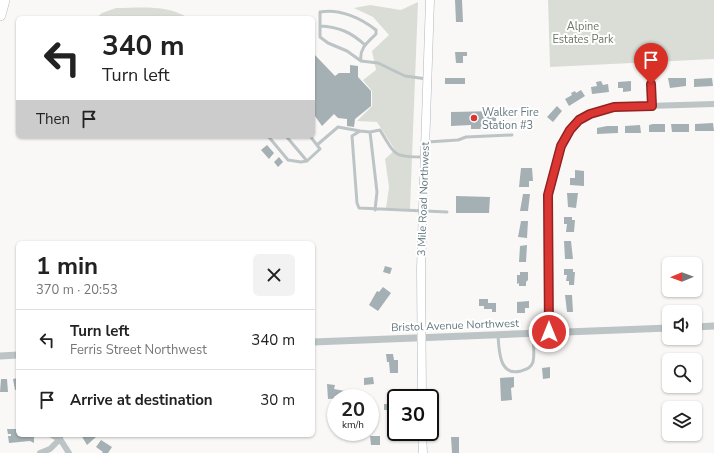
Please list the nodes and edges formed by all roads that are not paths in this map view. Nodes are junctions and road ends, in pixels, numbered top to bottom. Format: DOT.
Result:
graph roads {
  1 [pos="4,0"];
  2 [pos="430,0"];
  3 [pos="0,15"];
  4 [pos="320,26"];
  5 [pos="364,45"];
  6 [pos="360,61"];
  7 [pos="650,70"];
  8 [pos="427,79"];
  9 [pos="714,104"];
  10 [pos="652,106"];
  11 [pos="360,132"];
  12 [pos="370,132"];
  13 [pos="512,135"];
  14 [pos="270,138"];
  15 [pos="288,138"];
  16 [pos="312,138"];
  17 [pos="425,142"];
  18 [pos="317,145"];
  19 [pos="424,157"];
  20 [pos="307,161"];
  21 [pos="375,210"];
  22 [pos="423,211"];
  23 [pos="447,212"];
  24 [pos="714,326"];
  25 [pos="702,327"];
  26 [pos="662,328"];
  27 [pos="549,332"];
  28 [pos="532,333"];
  29 [pos="498,334"];
  30 [pos="421,338"];
  31 [pos="315,342"];
  32 [pos="16,355"];
  33 [pos="0,356"];
  34 [pos="422,389"];
  35 [pos="60,437"];
  36 [pos="422,441"];
  37 [pos="40,453"];
  38 [pos="69,453"];
  39 [pos="423,453"];
  1 -- 3 [label="highway"];
  2 -- 8 [label="main road, 3 Mile Road Northwest"];
  4 -- 5 [label="lane"];
  4 -- 5 [label="lane"];
  4 -- 6 [label="lane"];
  5 -- 6 [label="lane"];
  6 -- 8 [label="lane"];
  7 -- 10 [label="street"];
  8 -- 17 [label="main road, 3 Mile Road Northwest"];
  9 -- 10 [label="street"];
  10 -- 27 [label="street"];
  11 -- 12 [label="lane"];
  11 -- 18 [label="lane"];
  11 -- 21 [label="lane"];
  12 -- 19 [label="lane"];
  12 -- 21 [label="lane"];
  13 -- 17 [label="lane"];
  14 -- 20 [label="lane"];
  15 -- 20 [label="lane"];
  16 -- 18 [label="lane"];
  17 -- 19 [label="main road, 3 Mile Road Northwest"];
  18 -- 20 [label="lane"];
  19 -- 22 [label="main road, 3 Mile Road Northwest"];
  21 -- 22 [label="lane"];
  22 -- 23 [label="lane"];
  22 -- 30 [label="main road, 3 Mile Road Northwest"];
  24 -- 25 [label="street"];
  26 -- 27 [label="street, Bristol Avenue Northwest"];
  27 -- 28 [label="street, Bristol Avenue Northwest"];
  28 -- 29 [label="street, Bristol Avenue Northwest"];
  28 -- 29 [label="lane"];
  29 -- 30 [label="street, Bristol Avenue Northwest"];
  30 -- 31 [label="street, Bristol Avenue Northwest"];
  30 -- 34 [label="main road, 3 Mile Road Northwest"];
  32 -- 33 [label="street"];
  35 -- 37 [label="street"];
  35 -- 38 [label="street"];
  36 -- 39 [label="main road"];
}
